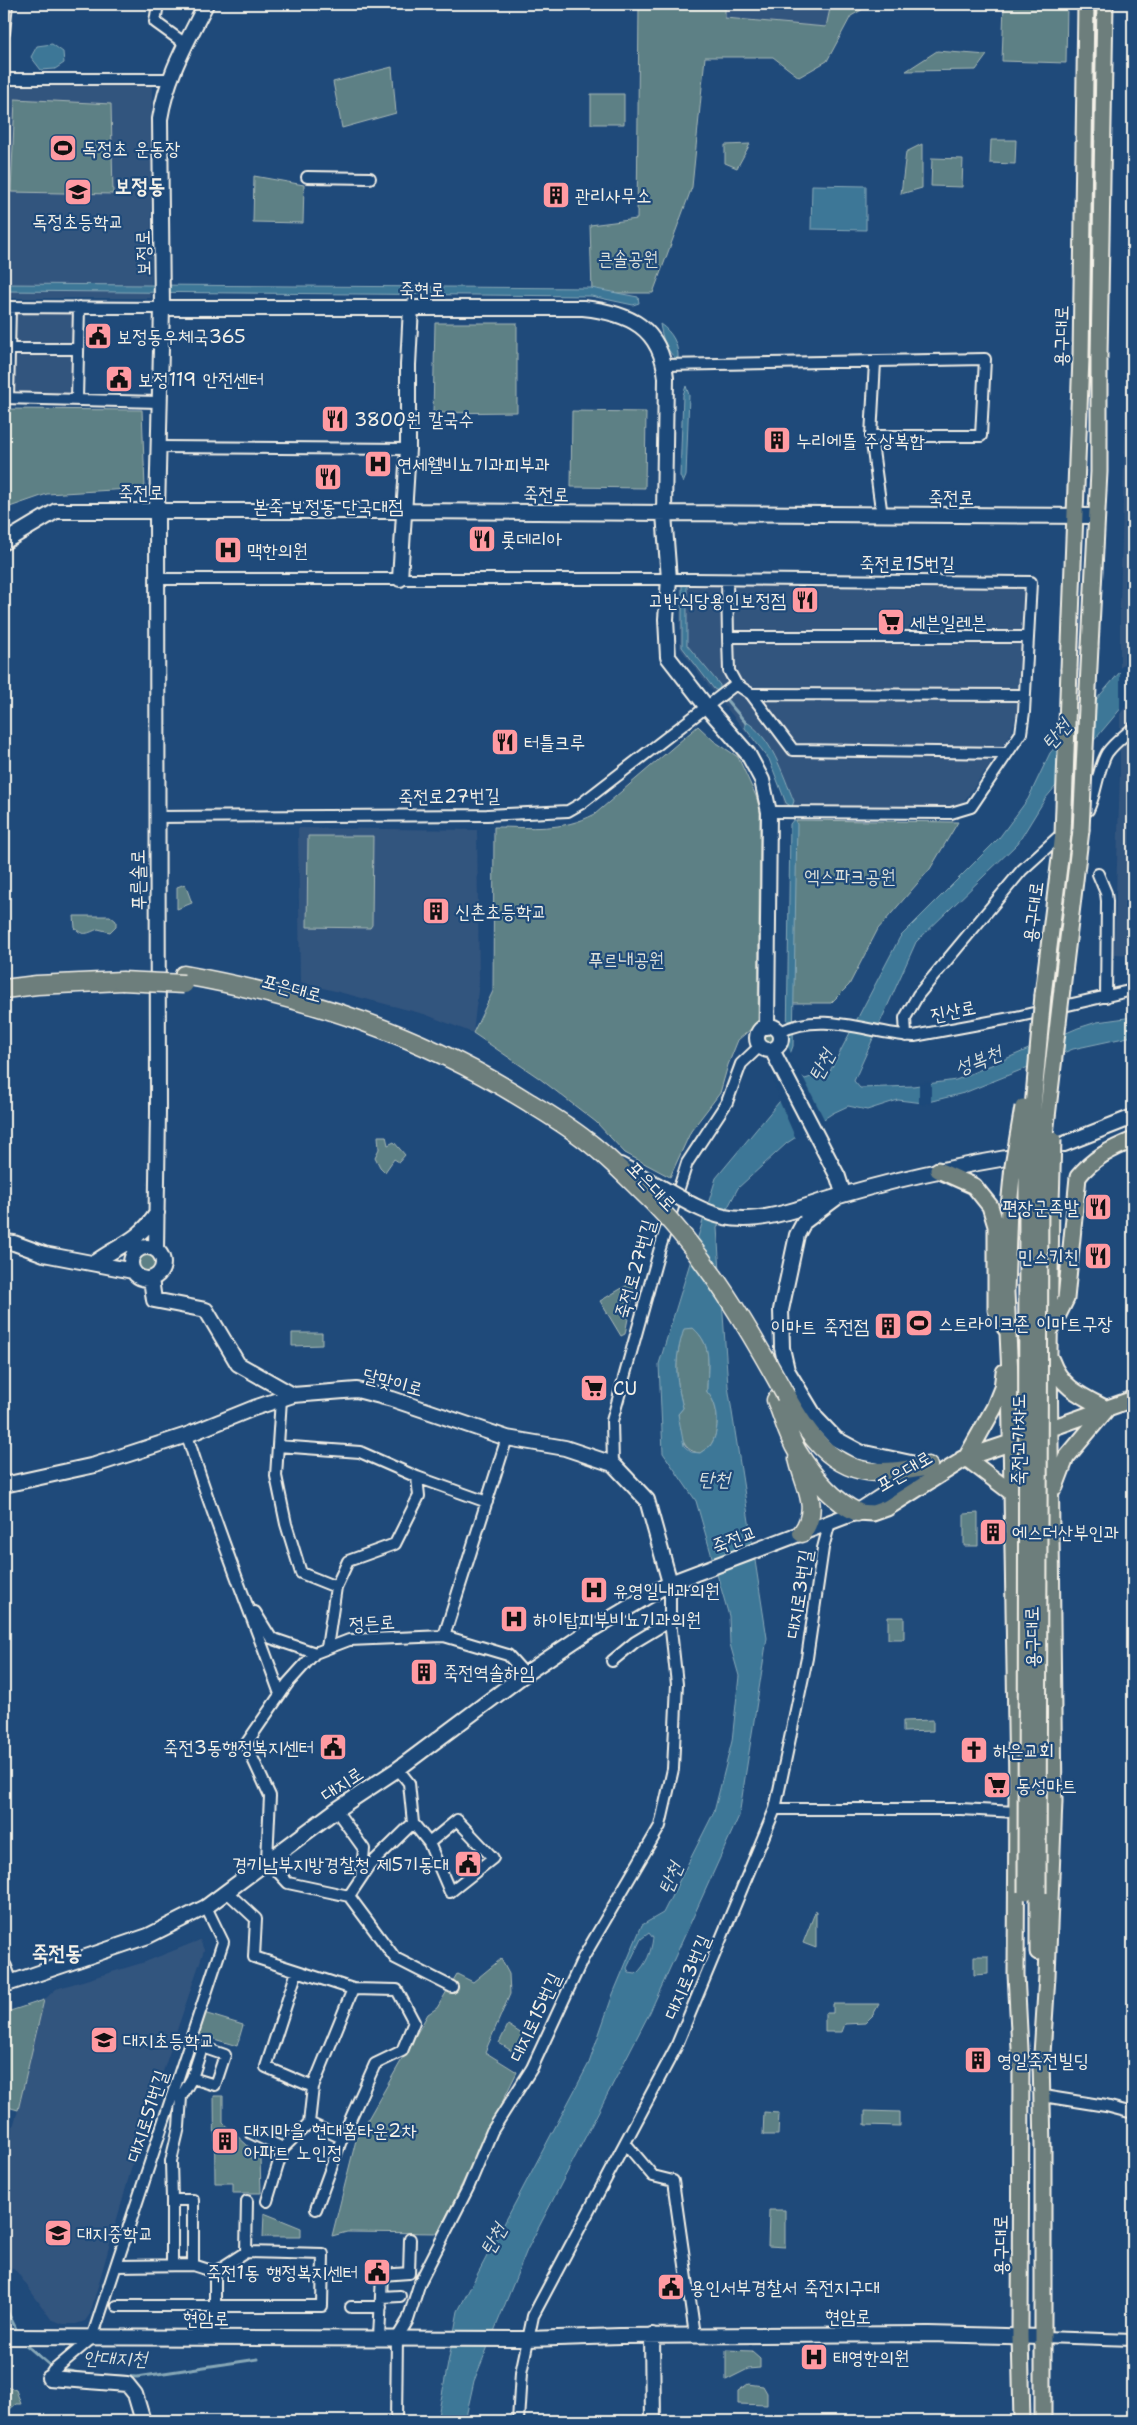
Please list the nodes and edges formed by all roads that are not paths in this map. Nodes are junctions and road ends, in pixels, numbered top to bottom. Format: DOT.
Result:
graph roads {
  1 [pos="7,4"];
  2 [pos="158,4"];
  3 [pos="206,4"];
  4 [pos="1086,4"];
  5 [pos="1105,4"];
  6 [pos="4,33"];
  7 [pos="184,43"];
  8 [pos="4,79"];
  9 [pos="170,79"];
  10 [pos="307,177"];
  11 [pos="370,178"];
  12 [pos="162,303"];
  13 [pos="7,307"];
  14 [pos="80,307"];
  15 [pos="411,307"];
  16 [pos="9,349"];
  17 [pos="78,350"];
  18 [pos="875,362"];
  19 [pos="665,365"];
  20 [pos="6,398"];
  21 [pos="77,400"];
  22 [pos="158,402"];
  23 [pos="871,436"];
  24 [pos="160,447"];
  25 [pos="408,448"];
  26 [pos="157,511"];
  27 [pos="405,511"];
  28 [pos="664,514"];
  29 [pos="882,516"];
  30 [pos="1076,516"];
  31 [pos="1096,516"];
  32 [pos="4,542"];
  33 [pos="158,579"];
  34 [pos="400,579"];
  35 [pos="669,579"];
  36 [pos="727,580"];
  37 [pos="728,637"];
  38 [pos="1028,637"];
  39 [pos="735,685"];
  40 [pos="751,694"];
  41 [pos="1024,695"];
  42 [pos="706,706"];
  43 [pos="1133,728"];
  44 [pos="1007,753"];
  45 [pos="769,812"];
  46 [pos="156,818"];
  47 [pos="1098,874"];
  48 [pos="122,976"];
  49 [pos="4,978"];
  50 [pos="184,979"];
  51 [pos="4,989"];
  52 [pos="1062,989"];
  53 [pos="1133,990"];
  54 [pos="1043,995"];
  55 [pos="1106,997"];
  56 [pos="767,1027"];
  57 [pos="784,1030"];
  58 [pos="910,1036"];
  59 [pos="770,1052"];
  60 [pos="1133,1117"];
  61 [pos="1133,1140"];
  62 [pos="1064,1144"];
  63 [pos="1006,1158"];
  64 [pos="938,1170"];
  65 [pos="844,1193"];
  66 [pos="651,1197"];
  67 [pos="157,1213"];
  68 [pos="4,1242"];
  69 [pos="156,1249"];
  70 [pos="94,1263"];
  71 [pos="133,1271"];
  72 [pos="151,1279"];
  73 [pos="1050,1333"];
  74 [pos="1008,1338"];
  75 [pos="1049,1353"];
  76 [pos="1049,1368"];
  77 [pos="1010,1375"];
  78 [pos="287,1397"];
  79 [pos="781,1398"];
  80 [pos="1133,1399"];
  81 [pos="1107,1409"];
  82 [pos="1050,1429"];
  83 [pos="187,1435"];
  84 [pos="507,1438"];
  85 [pos="1011,1443"];
  86 [pos="278,1446"];
  87 [pos="796,1450"];
  88 [pos="966,1458"];
  89 [pos="613,1464"];
  90 [pos="928,1466"];
  91 [pos="417,1477"];
  92 [pos="4,1485"];
  93 [pos="1012,1493"];
  94 [pos="487,1502"];
  95 [pos="1051,1503"];
  96 [pos="858,1512"];
  97 [pos="830,1522"];
  98 [pos="800,1534"];
  99 [pos="684,1578"];
  100 [pos="670,1584"];
  101 [pos="336,1587"];
  102 [pos="244,1594"];
  103 [pos="670,1621"];
  104 [pos="444,1636"];
  105 [pos="327,1648"];
  106 [pos="315,1652"];
  107 [pos="612,1661"];
  108 [pos="525,1674"];
  109 [pos="280,1694"];
  110 [pos="398,1769"];
  111 [pos="775,1809"];
  112 [pos="336,1810"];
  113 [pos="1016,1812"];
  114 [pos="413,1824"];
  115 [pos="429,1843"];
  116 [pos="267,1860"];
  117 [pos="361,1879"];
  118 [pos="227,1892"];
  119 [pos="1032,1892"];
  120 [pos="349,1896"];
  121 [pos="206,1907"];
  122 [pos="4,1966"];
  123 [pos="298,1971"];
  124 [pos="7,1984"];
  125 [pos="452,1987"];
  126 [pos="353,1989"];
  127 [pos="1021,2068"];
  128 [pos="1041,2070"];
  129 [pos="192,2078"];
  130 [pos="313,2087"];
  131 [pos="1043,2096"];
  132 [pos="1133,2113"];
  133 [pos="309,2124"];
  134 [pos="251,2133"];
  135 [pos="342,2138"];
  136 [pos="626,2144"];
  137 [pos="283,2148"];
  138 [pos="172,2200"];
  139 [pos="247,2200"];
  140 [pos="267,2201"];
  141 [pos="316,2209"];
  142 [pos="410,2239"];
  143 [pos="246,2252"];
  144 [pos="193,2265"];
  145 [pos="116,2266"];
  146 [pos="172,2266"];
  147 [pos="215,2272"];
  148 [pos="400,2296"];
  149 [pos="381,2302"];
  150 [pos="117,2306"];
  151 [pos="351,2306"];
  152 [pos="215,2307"];
  153 [pos="652,2335"];
  154 [pos="695,2335"];
  155 [pos="1020,2336"];
  156 [pos="1043,2336"];
  157 [pos="6,2337"];
  158 [pos="215,2337"];
  159 [pos="379,2338"];
  160 [pos="403,2338"];
  161 [pos="527,2339"];
  162 [pos="1133,2340"];
  163 [pos="87,2342"];
  164 [pos="51,2374"];
  165 [pos="143,2421"];
  166 [pos="396,2421"];
  167 [pos="518,2421"];
  168 [pos="653,2421"];
  169 [pos="1022,2421"];
  170 [pos="1043,2421"];
  1 -- 6 [label="street"];
  2 -- 7 [label="street"];
  3 -- 7 [label="street, 보정로"];
  4 -- 30 [label="main road, 용구대로"];
  5 -- 31 [label="main road, 용구대로"];
  7 -- 9 [label="street, 보정로"];
  8 -- 9 [label="street"];
  9 -- 12 [label="street, 보정로"];
  10 -- 11 [label="street"];
  12 -- 14 [label="street, 죽현로"];
  12 -- 15 [label="street, 죽현로"];
  12 -- 22 [label="street, 보정로"];
  13 -- 14 [label="street, 죽현로"];
  13 -- 16 [label="street"];
  14 -- 17 [label="street"];
  15 -- 19 [label="street, 죽현로"];
  15 -- 25 [label="street"];
  16 -- 17 [label="street"];
  16 -- 20 [label="street"];
  17 -- 21 [label="street"];
  18 -- 19 [label="street"];
  18 -- 23 [label="street"];
  18 -- 23 [label="street"];
  19 -- 28 [label="street, 죽현로"];
  20 -- 21 [label="street"];
  21 -- 22 [label="street"];
  22 -- 24 [label="street, 보정로"];
  23 -- 29 [label="street"];
  24 -- 25 [label="street"];
  24 -- 26 [label="street, 보정로"];
  25 -- 27 [label="street"];
  26 -- 27 [label="street, 죽전로"];
  26 -- 32 [label="street, 죽전로"];
  26 -- 33 [label="street, 푸른솔로"];
  27 -- 28 [label="street, 죽전로"];
  27 -- 34 [label="street"];
  28 -- 29 [label="street, 죽전로"];
  28 -- 35 [label="street"];
  29 -- 30 [label="street, 죽전로"];
  30 -- 31 [label="street, 죽전로"];
  30 -- 54 [label="main road, 용구대로, bridge"];
  31 -- 52 [label="main road, 용구대로, bridge"];
  33 -- 34 [label="street, 죽전로15번길"];
  33 -- 46 [label="street, 푸른솔로"];
  34 -- 35 [label="street, 죽전로15번길"];
  35 -- 36 [label="street, 죽전로15번길"];
  35 -- 42 [label="street"];
  36 -- 37 [label="street"];
  36 -- 38 [label="street, 죽전로15번길"];
  37 -- 38 [label="street"];
  37 -- 39 [label="street"];
  38 -- 41 [label="street, 죽전로15번길"];
  39 -- 40 [label="street"];
  39 -- 42 [label="street"];
  40 -- 41 [label="street"];
  40 -- 44 [label="street"];
  41 -- 44 [label="street, 죽전로15번길"];
  42 -- 45 [label="street"];
  42 -- 46 [label="street, 죽전로27번길"];
  43 -- 58 [label="street"];
  44 -- 45 [label="street, 죽전로15번길"];
  45 -- 56 [label="street"];
  46 -- 67 [label="street, 푸른솔로"];
  47 -- 55 [label="street"];
  48 -- 49 [label="highway"];
  48 -- 50 [label="highway, bridge"];
  48 -- 51 [label="highway"];
  50 -- 66 [label="highway, 포은대로"];
  50 -- 66 [label="highway, 포은대로"];
  52 -- 73 [label="main road, 용구대로, bridge"];
  52 -- 119 [label="main road, 죽전고가차도, bridge"];
  53 -- 55 [label="street, 진산로"];
  54 -- 74 [label="main road, 용구대로, bridge"];
  54 -- 119 [label="main road, 죽전고가차도, bridge"];
  55 -- 58 [label="street, 진산로"];
  56 -- 57 [label="street"];
  56 -- 59 [label="street"];
  57 -- 58 [label="street, 진산로"];
  57 -- 59 [label="street"];
  59 -- 65 [label="street"];
  59 -- 89 [label="street, 죽전로27번길"];
  60 -- 62 [label="street"];
  61 -- 73 [label="main road"];
  63 -- 64 [label="street"];
  64 -- 65 [label="street"];
  64 -- 74 [label="main road"];
  65 -- 66 [label="street, bridge"];
  65 -- 90 [label="street"];
  66 -- 79 [label="highway, 포은대로"];
  67 -- 69 [label="street, 푸른솔로"];
  67 -- 70 [label="street"];
  68 -- 70 [label="street"];
  69 -- 71 [label="street"];
  69 -- 72 [label="street"];
  70 -- 71 [label="street"];
  71 -- 72 [label="street"];
  72 -- 78 [label="street"];
  73 -- 75 [label="main road, 용구대로"];
  74 -- 77 [label="main road, 용구대로"];
  74 -- 88 [label="main road"];
  75 -- 76 [label="main road, 용구대로"];
  75 -- 81 [label="main road"];
  76 -- 77 [label="main road"];
  76 -- 82 [label="main road, 용구대로"];
  77 -- 85 [label="main road, 용구대로"];
  78 -- 83 [label="street, 달맞이로"];
  78 -- 84 [label="street, 달맞이로"];
  78 -- 86 [label="street"];
  79 -- 87 [label="highway, 포은대로"];
  79 -- 90 [label="highway, 포은대로"];
  80 -- 81 [label="main road, 포은대로"];
  81 -- 82 [label="main road, 포은대로"];
  81 -- 95 [label="main road"];
  82 -- 85 [label="main road, 포은대로"];
  82 -- 95 [label="main road, 용구대로"];
  83 -- 92 [label="street, 달맞이로"];
  83 -- 102 [label="street"];
  84 -- 89 [label="street, 달맞이로"];
  84 -- 94 [label="street"];
  85 -- 88 [label="main road, 포은대로"];
  85 -- 93 [label="main road, 용구대로"];
  86 -- 91 [label="street"];
  86 -- 101 [label="street"];
  87 -- 96 [label="highway, 포은대로"];
  87 -- 98 [label="highway"];
  88 -- 90 [label="main road, 포은대로"];
  88 -- 93 [label="main road"];
  88 -- 96 [label="main road, 포은대로"];
  89 -- 100 [label="street, 달맞이로"];
  90 -- 96 [label="street"];
  91 -- 94 [label="street"];
  91 -- 101 [label="street"];
  93 -- 113 [label="main road, 용구대로"];
  94 -- 104 [label="street"];
  95 -- 128 [label="main road, 용구대로"];
  96 -- 97 [label="street"];
  97 -- 98 [label="street"];
  97 -- 111 [label="street, 대지로3번길"];
  98 -- 99 [label="street, 죽전교"];
  99 -- 100 [label="street, 대지로"];
  100 -- 103 [label="street, 대지로15번길"];
  100 -- 108 [label="street, 대지로"];
  101 -- 105 [label="street"];
  102 -- 106 [label="street"];
  102 -- 109 [label="street"];
  103 -- 107 [label="street"];
  103 -- 160 [label="street, 대지로15번길"];
  104 -- 105 [label="street, 정든로"];
  104 -- 108 [label="street, 정든로"];
  105 -- 106 [label="street, 정든로"];
  106 -- 109 [label="street"];
  108 -- 110 [label="street, 대지로"];
  109 -- 116 [label="street"];
  110 -- 112 [label="street, 대지로"];
  110 -- 114 [label="street"];
  111 -- 113 [label="street"];
  111 -- 136 [label="street, 대지로3번길"];
  112 -- 116 [label="street, 대지로"];
  112 -- 117 [label="street"];
  113 -- 127 [label="main road, 용구대로"];
  114 -- 115 [label="street"];
  114 -- 117 [label="street"];
  115 -- 115 [label="street"];
  116 -- 118 [label="street, 대지로"];
  116 -- 120 [label="street"];
  117 -- 120 [label="street"];
  118 -- 121 [label="street, 대지로"];
  118 -- 123 [label="street"];
  119 -- 127 [label="main road, 용구대로"];
  119 -- 128 [label="main road, 용구대로"];
  120 -- 125 [label="street"];
  121 -- 124 [label="street, 대지로"];
  121 -- 145 [label="street, 대지로51번길"];
  122 -- 124 [label="street"];
  123 -- 126 [label="street"];
  123 -- 130 [label="street"];
  126 -- 130 [label="street"];
  126 -- 135 [label="street"];
  127 -- 155 [label="main road, 용구대로"];
  128 -- 131 [label="main road, 용구대로"];
  129 -- 138 [label="street"];
  130 -- 133 [label="street"];
  131 -- 132 [label="street"];
  131 -- 156 [label="main road, 용구대로"];
  133 -- 135 [label="street"];
  133 -- 137 [label="street"];
  134 -- 137 [label="street"];
  135 -- 141 [label="street"];
  136 -- 154 [label="street"];
  136 -- 161 [label="street, 대지로3번길"];
  137 -- 140 [label="street"];
  138 -- 144 [label="street"];
  138 -- 146 [label="street"];
  139 -- 143 [label="street"];
  142 -- 149 [label="street"];
  143 -- 147 [label="street"];
  143 -- 152 [label="street"];
  144 -- 146 [label="street"];
  144 -- 147 [label="street"];
  145 -- 146 [label="street"];
  145 -- 163 [label="street, 대지로51번길"];
  147 -- 152 [label="street"];
  148 -- 149 [label="street"];
  149 -- 151 [label="street"];
  149 -- 159 [label="street"];
  150 -- 152 [label="street"];
  152 -- 158 [label="street"];
  153 -- 154 [label="street, 현암로"];
  153 -- 161 [label="street, 현암로"];
  153 -- 168 [label="street"];
  154 -- 155 [label="street, 현암로"];
  155 -- 156 [label="street, 현암로"];
  155 -- 169 [label="main road, 용구대로"];
  156 -- 162 [label="street"];
  156 -- 170 [label="main road, 용구대로"];
  157 -- 163 [label="street, 현암로"];
  158 -- 159 [label="street, 현암로"];
  158 -- 163 [label="street, 현암로"];
  159 -- 160 [label="street, 현암로"];
  160 -- 161 [label="street, 현암로"];
  160 -- 166 [label="street, 대지로15번길"];
  161 -- 167 [label="street, 대지로3번길"];
  163 -- 164 [label="street"];
  164 -- 165 [label="street"];
}
